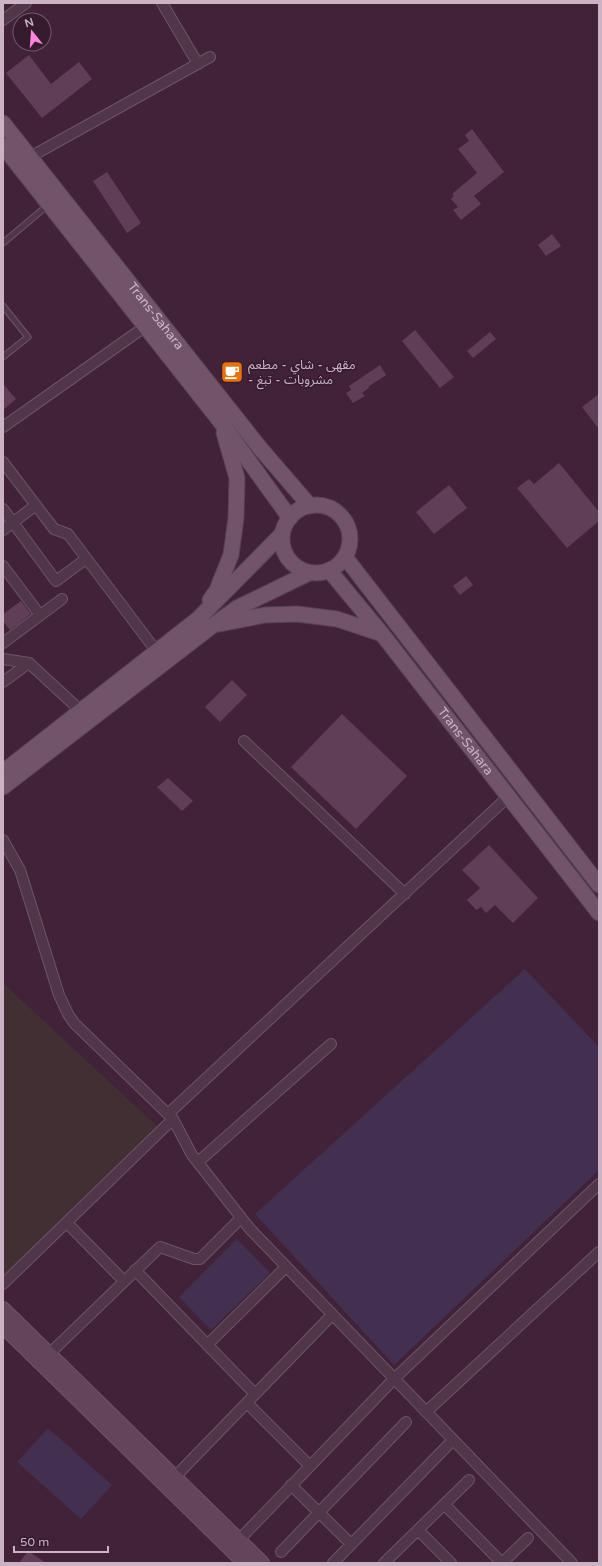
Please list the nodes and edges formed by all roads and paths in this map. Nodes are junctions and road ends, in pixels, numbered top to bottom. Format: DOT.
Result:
graph roads {
  1 [pos="26,3"];
  2 [pos="162,3"];
  3 [pos="3,20"];
  4 [pos="210,57"];
  5 [pos="198,64"];
  6 [pos="4,126"];
  7 [pos="3,146"];
  8 [pos="30,157"];
  9 [pos="55,200"];
  10 [pos="3,243"];
  11 [pos="3,306"];
  12 [pos="146,326"];
  13 [pos="3,356"];
  14 [pos="220,421"];
  15 [pos="3,427"];
  16 [pos="3,462"];
  17 [pos="36,505"];
  18 [pos="310,506"];
  19 [pos="3,509"];
  20 [pos="290,518"];
  21 [pos="13,523"];
  22 [pos="3,530"];
  23 [pos="282,534"];
  24 [pos="345,557"];
  25 [pos="86,558"];
  26 [pos="3,566"];
  27 [pos="329,570"];
  28 [pos="309,572"];
  29 [pos="62,599"];
  30 [pos="40,615"];
  31 [pos="198,619"];
  32 [pos="212,626"];
  33 [pos="382,634"];
  34 [pos="3,643"];
  35 [pos="157,652"];
  36 [pos="3,659"];
  37 [pos="29,663"];
  38 [pos="3,682"];
  39 [pos="81,711"];
  40 [pos="244,741"];
  41 [pos="3,772"];
  42 [pos="3,787"];
  43 [pos="508,797"];
  44 [pos="3,840"];
  45 [pos="599,885"];
  46 [pos="405,894"];
  47 [pos="599,914"];
  48 [pos="331,1044"];
  49 [pos="170,1117"];
  50 [pos="198,1162"];
  51 [pos="599,1184"];
  52 [pos="241,1218"];
  53 [pos="67,1223"];
  54 [pos="599,1252"];
  55 [pos="286,1267"];
  56 [pos="136,1270"];
  57 [pos="124,1281"];
  58 [pos="3,1284"];
  59 [pos="3,1309"];
  60 [pos="332,1315"];
  61 [pos="3,1326"];
  62 [pos="207,1345"];
  63 [pos="45,1358"];
  64 [pos="394,1379"];
  65 [pos="255,1394"];
  66 [pos="247,1403"];
  67 [pos="426,1412"];
  68 [pos="406,1422"];
  69 [pos="453,1440"];
  70 [pos="310,1466"];
  71 [pos="469,1480"];
  72 [pos="170,1482"];
  73 [pos="291,1485"];
  74 [pos="444,1504"];
  75 [pos="319,1513"];
  76 [pos="418,1530"];
  77 [pos="528,1538"];
  78 [pos="234,1544"];
  79 [pos="351,1544"];
  80 [pos="281,1552"];
  81 [pos="245,1563"];
  82 [pos="262,1563"];
  83 [pos="333,1563"];
  84 [pos="384,1563"];
  85 [pos="451,1563"];
  86 [pos="502,1563"];
  87 [pos="572,1563"];
  1 -- 3 [label="street"];
  2 -- 5 [label="street"];
  4 -- 5 [label="street"];
  5 -- 8 [label="street"];
  6 -- 8 [label="main road, Trans-Sahara"];
  7 -- 9 [label="main road, Trans-Sahara"];
  8 -- 9 [label="main road, Trans-Sahara"];
  9 -- 10 [label="lane"];
  9 -- 12 [label="main road, Trans-Sahara"];
  9 -- 18 [label="main road, Trans-Sahara"];
  11 -- 13 [label="lane"];
  12 -- 14 [label="main road, Trans-Sahara"];
  12 -- 15 [label="street"];
  14 -- 20 [label="main road, Trans-Sahara"];
  14 -- 31 [label="main road"];
  16 -- 17 [label="street"];
  17 -- 21 [label="street"];
  17 -- 25 [label="street"];
  18 -- 20 [label="main road"];
  18 -- 24 [label="main road"];
  19 -- 21 [label="street"];
  20 -- 23 [label="main road"];
  21 -- 22 [label="street"];
  21 -- 25 [label="street"];
  23 -- 28 [label="main road"];
  23 -- 31 [label="main road"];
  24 -- 27 [label="main road"];
  24 -- 45 [label="main road, Trans-Sahara"];
  25 -- 35 [label="street"];
  26 -- 30 [label="street"];
  27 -- 28 [label="main road"];
  27 -- 33 [label="main road, Trans-Sahara"];
  28 -- 32 [label="main road"];
  29 -- 30 [label="street"];
  30 -- 34 [label="street"];
  31 -- 35 [label="main road"];
  32 -- 33 [label="main road"];
  32 -- 42 [label="main road"];
  33 -- 43 [label="main road, Trans-Sahara"];
  35 -- 39 [label="main road"];
  36 -- 37 [label="street"];
  37 -- 38 [label="street"];
  37 -- 39 [label="street"];
  39 -- 41 [label="main road"];
  40 -- 46 [label="street"];
  43 -- 46 [label="street"];
  43 -- 47 [label="main road, Trans-Sahara"];
  44 -- 49 [label="street"];
  46 -- 49 [label="street"];
  48 -- 50 [label="street"];
  49 -- 50 [label="street"];
  49 -- 53 [label="street"];
  50 -- 52 [label="street"];
  51 -- 64 [label="street"];
  52 -- 55 [label="street"];
  52 -- 56 [label="street"];
  53 -- 57 [label="street"];
  53 -- 58 [label="street"];
  54 -- 67 [label="street"];
  55 -- 60 [label="street"];
  55 -- 62 [label="street"];
  56 -- 57 [label="street"];
  56 -- 62 [label="street"];
  57 -- 63 [label="street"];
  59 -- 63 [label="main road"];
  60 -- 64 [label="street"];
  60 -- 65 [label="street"];
  61 -- 63 [label="main road"];
  62 -- 65 [label="street"];
  63 -- 72 [label="main road"];
  64 -- 67 [label="street"];
  64 -- 70 [label="street"];
  65 -- 66 [label="street"];
  66 -- 70 [label="street"];
  66 -- 72 [label="street"];
  67 -- 69 [label="street"];
  68 -- 75 [label="street"];
  69 -- 79 [label="street"];
  69 -- 87 [label="street"];
  70 -- 73 [label="street"];
  71 -- 74 [label="street"];
  72 -- 78 [label="main road"];
  73 -- 75 [label="street"];
  73 -- 78 [label="street"];
  74 -- 76 [label="street"];
  74 -- 86 [label="street"];
  75 -- 79 [label="street"];
  75 -- 80 [label="street"];
  76 -- 84 [label="street"];
  76 -- 85 [label="street"];
  77 -- 86 [label="street"];
  78 -- 81 [label="main road"];
  78 -- 82 [label="main road"];
  79 -- 83 [label="street"];
}
